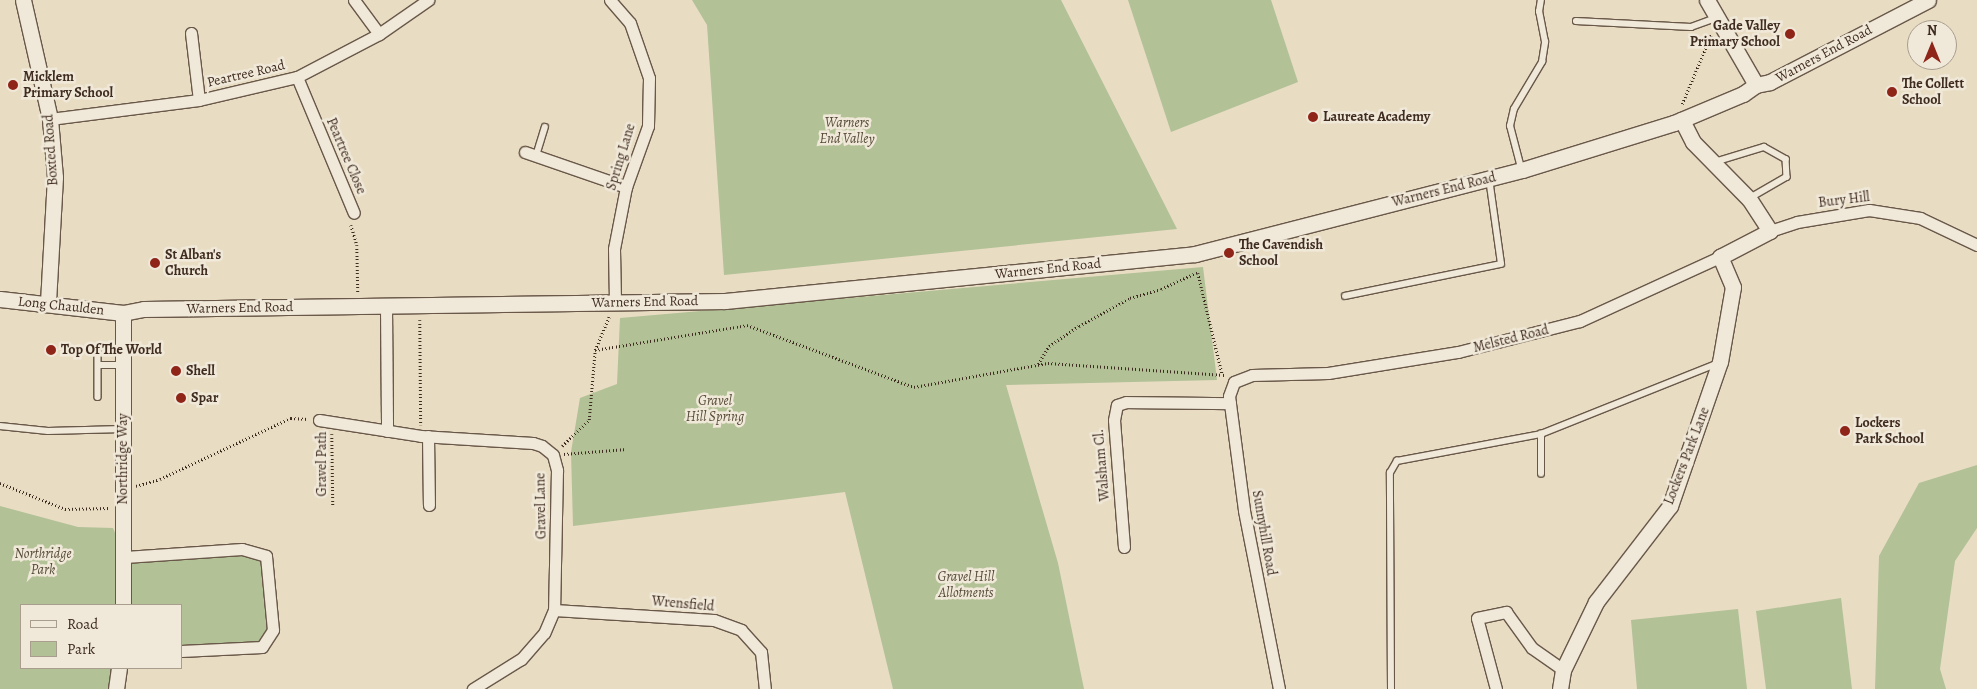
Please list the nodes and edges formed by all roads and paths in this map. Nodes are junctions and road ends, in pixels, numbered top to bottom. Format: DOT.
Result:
graph roads {
  1 [pos="23,0"];
  2 [pos="354,0"];
  3 [pos="428,0"];
  4 [pos="610,0"];
  5 [pos="1541,0"];
  6 [pos="1707,0"];
  7 [pos="1928,0"];
  8 [pos="1718,17"];
  9 [pos="1576,21"];
  10 [pos="191,33"];
  11 [pos="378,34"];
  12 [pos="297,77"];
  13 [pos="1756,85"];
  14 [pos="199,100"];
  15 [pos="50,118"];
  16 [pos="1678,121"];
  17 [pos="545,128"];
  18 [pos="531,154"];
  19 [pos="1710,164"];
  20 [pos="1522,170"];
  21 [pos="1490,179"];
  22 [pos="626,187"];
  23 [pos="1749,199"];
  24 [pos="354,213"];
  25 [pos="1770,231"];
  26 [pos="1977,244"];
  27 [pos="1195,254"];
  28 [pos="1720,257"];
  29 [pos="1198,272"];
  30 [pos="1345,296"];
  31 [pos="0,299"];
  32 [pos="615,302"];
  33 [pos="48,303"];
  34 [pos="419,306"];
  35 [pos="358,307"];
  36 [pos="386,307"];
  37 [pos="123,313"];
  38 [pos="595,350"];
  39 [pos="98,351"];
  40 [pos="1720,362"];
  41 [pos="98,365"];
  42 [pos="123,365"];
  43 [pos="1037,365"];
  44 [pos="1222,373"];
  45 [pos="1234,382"];
  46 [pos="98,397"];
  47 [pos="1230,403"];
  48 [pos="319,420"];
  49 [pos="332,422"];
  50 [pos="0,426"];
  51 [pos="123,429"];
  52 [pos="387,431"];
  53 [pos="1541,434"];
  54 [pos="424,436"];
  55 [pos="627,449"];
  56 [pos="553,455"];
  57 [pos="1541,474"];
  58 [pos="0,483"];
  59 [pos="122,490"];
  60 [pos="429,505"];
  61 [pos="333,506"];
  62 [pos="111,508"];
  63 [pos="1124,547"];
  64 [pos="125,557"];
  65 [pos="123,604"];
  66 [pos="554,610"];
  67 [pos="182,651"];
  68 [pos="119,669"];
  69 [pos="1563,670"];
  70 [pos="116,689"];
  71 [pos="473,689"];
  72 [pos="765,689"];
  73 [pos="1279,689"];
  74 [pos="1391,689"];
  75 [pos="1496,689"];
  76 [pos="1560,689"];
  1 -- 15 [label="street, Boxted Road"];
  2 -- 11 [label="street"];
  3 -- 11 [label="street, Peartree Road"];
  4 -- 22 [label="street, Spring Lane"];
  5 -- 20 [label="lane"];
  6 -- 8 [label="street"];
  7 -- 13 [label="street, Warners End Road"];
  8 -- 9 [label="lane"];
  8 -- 13 [label="street"];
  8 -- 16 [label="path"];
  10 -- 14 [label="street"];
  11 -- 12 [label="street, Peartree Road"];
  12 -- 14 [label="street, Peartree Road"];
  12 -- 24 [label="street, Peartree Close"];
  13 -- 16 [label="street, Warners End Road"];
  14 -- 15 [label="street, Peartree Road"];
  15 -- 33 [label="street, Boxted Road"];
  16 -- 19 [label="street"];
  16 -- 20 [label="street, Warners End Road"];
  17 -- 18 [label="lane"];
  18 -- 22 [label="street"];
  19 -- 23 [label="street"];
  19 -- 23 [label="lane"];
  20 -- 21 [label="street, Warners End Road"];
  21 -- 27 [label="street, Warners End Road"];
  21 -- 30 [label="lane"];
  22 -- 32 [label="street, Spring Lane"];
  23 -- 25 [label="street"];
  24 -- 35 [label="path, Peartree Close"];
  25 -- 26 [label="street, Bury Hill"];
  25 -- 28 [label="street, Melsted Road"];
  27 -- 29 [label="path"];
  27 -- 32 [label="street, Warners End Road"];
  28 -- 40 [label="street, Lockers Park Lane"];
  28 -- 45 [label="street, Melsted Road"];
  29 -- 43 [label="path"];
  29 -- 44 [label="path"];
  31 -- 33 [label="street, Long Chaulden"];
  32 -- 34 [label="street, Warners End Road"];
  32 -- 38 [label="path"];
  33 -- 37 [label="street, Long Chaulden"];
  34 -- 36 [label="street, Warners End Road"];
  34 -- 54 [label="path"];
  35 -- 36 [label="street, Warners End Road"];
  35 -- 37 [label="street, Warners End Road"];
  36 -- 52 [label="street"];
  37 -- 42 [label="street, Northridge Way"];
  38 -- 43 [label="path"];
  38 -- 56 [label="path"];
  39 -- 41 [label="lane"];
  40 -- 53 [label="lane"];
  40 -- 69 [label="street, Lockers Park Lane"];
  41 -- 42 [label="lane"];
  41 -- 46 [label="lane"];
  42 -- 51 [label="street, Northridge Way"];
  43 -- 44 [label="path"];
  44 -- 45 [label="path"];
  45 -- 47 [label="street, Sunnyhill Road"];
  47 -- 63 [label="street, Walsham Cl."];
  47 -- 73 [label="street, Sunnyhill Road"];
  48 -- 49 [label="street, Gravel Lane"];
  48 -- 59 [label="path"];
  49 -- 52 [label="street, Gravel Lane"];
  49 -- 61 [label="path, Gravel Path"];
  50 -- 51 [label="lane"];
  51 -- 59 [label="street, Northridge Way"];
  52 -- 54 [label="street, Gravel Lane"];
  53 -- 57 [label="lane"];
  53 -- 74 [label="lane"];
  54 -- 56 [label="street, Gravel Lane"];
  54 -- 60 [label="street"];
  55 -- 56 [label="path"];
  56 -- 66 [label="street, Gravel Lane"];
  58 -- 62 [label="path"];
  59 -- 64 [label="street, Northridge Way"];
  64 -- 65 [label="street, Northridge Way"];
  64 -- 67 [label="street"];
  66 -- 71 [label="street, Gravel Lane"];
  66 -- 72 [label="street, Wrensfield"];
  68 -- 70 [label="street"];
  69 -- 75 [label="street"];
  69 -- 76 [label="street, Lockers Park Lane"];
}
